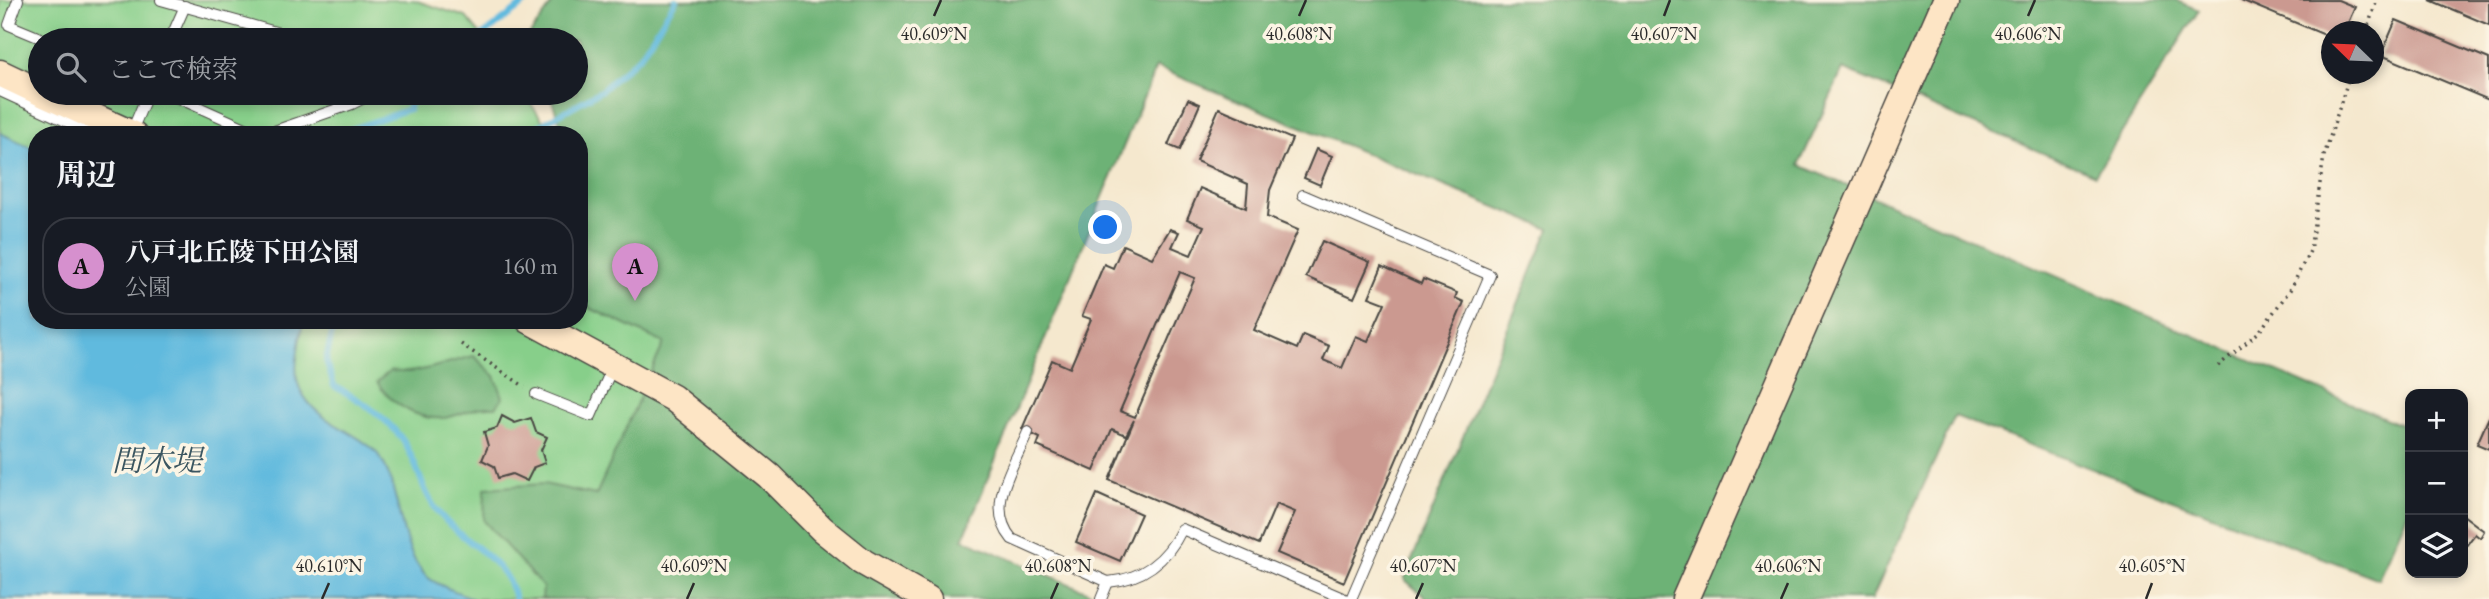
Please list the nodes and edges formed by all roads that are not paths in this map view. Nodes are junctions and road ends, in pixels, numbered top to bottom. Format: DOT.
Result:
graph roads {
  1 [pos="18,0"];
  2 [pos="161,0"];
  3 [pos="1946,0"];
  4 [pos="185,6"];
  5 [pos="175,28"];
  6 [pos="262,28"];
  7 [pos="28,33"];
  8 [pos="0,73"];
  9 [pos="28,86"];
  10 [pos="0,91"];
  11 [pos="28,104"];
  12 [pos="31,105"];
  13 [pos="69,105"];
  14 [pos="143,105"];
  15 [pos="194,105"];
  16 [pos="349,105"];
  17 [pos="76,126"];
  18 [pos="115,126"];
  19 [pos="135,126"];
  20 [pos="242,126"];
  21 [pos="288,126"];
  22 [pos="1303,195"];
  23 [pos="546,329"];
  24 [pos="613,365"];
  25 [pos="536,394"];
  26 [pos="1028,432"];
  27 [pos="1108,582"];
  28 [pos="928,599"];
  29 [pos="1101,599"];
  30 [pos="1345,599"];
  31 [pos="1351,599"];
  32 [pos="1685,599"];
  1 -- 7 [label="lane"];
  2 -- 4 [label="lane"];
  3 -- 32 [label="street"];
  4 -- 5 [label="lane"];
  4 -- 6 [label="lane"];
  8 -- 9 [label="street"];
  10 -- 11 [label="lane"];
  12 -- 17 [label="lane"];
  13 -- 18 [label="street"];
  14 -- 19 [label="lane"];
  15 -- 20 [label="lane"];
  16 -- 21 [label="lane"];
  22 -- 31 [label="lane"];
  23 -- 24 [label="street"];
  24 -- 25 [label="lane"];
  24 -- 28 [label="street"];
  26 -- 27 [label="lane"];
  27 -- 29 [label="lane"];
  27 -- 30 [label="lane"];
}
